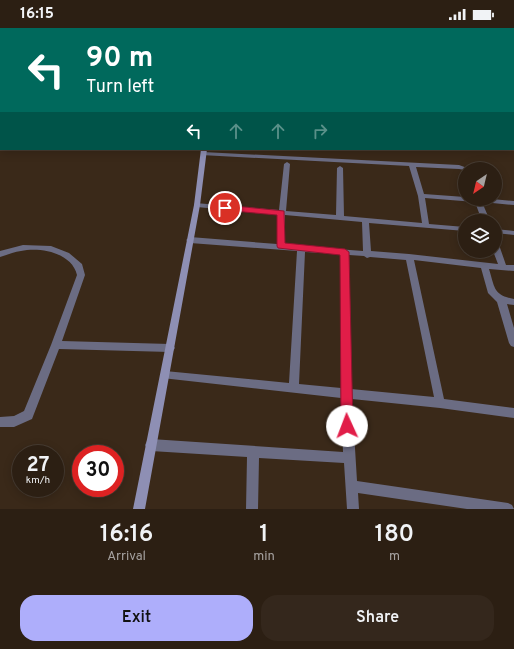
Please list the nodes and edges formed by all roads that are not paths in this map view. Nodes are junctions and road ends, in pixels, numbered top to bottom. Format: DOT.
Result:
graph roads {
  1 [pos="203,151"];
  2 [pos="287,164"];
  3 [pos="412,164"];
  4 [pos="458,167"];
  5 [pos="340,168"];
  6 [pos="421,196"];
  7 [pos="458,199"];
  8 [pos="502,202"];
  9 [pos="514,203"];
  10 [pos="197,205"];
  11 [pos="282,213"];
  12 [pos="340,218"];
  13 [pos="365,220"];
  14 [pos="426,226"];
  15 [pos="458,228"];
  16 [pos="502,232"];
  17 [pos="514,233"];
  18 [pos="190,240"];
  19 [pos="281,246"];
  20 [pos="301,248"];
  21 [pos="345,252"];
  22 [pos="0,254"];
  23 [pos="367,255"];
  24 [pos="409,257"];
  25 [pos="500,258"];
  26 [pos="484,265"];
  27 [pos="504,268"];
  28 [pos="514,268"];
  29 [pos="501,300"];
  30 [pos="514,302"];
  31 [pos="514,343"];
  32 [pos="56,345"];
  33 [pos="170,348"];
  34 [pos="166,375"];
  35 [pos="294,388"];
  36 [pos="345,395"];
  37 [pos="440,403"];
  38 [pos="514,413"];
  39 [pos="0,422"];
  40 [pos="151,445"];
  41 [pos="253,452"];
  42 [pos="348,458"];
  43 [pos="351,486"];
  44 [pos="139,509"];
  45 [pos="252,509"];
  46 [pos="353,509"];
  47 [pos="508,509"];
  1 -- 3 [label="street"];
  1 -- 10 [label="main road"];
  2 -- 11 [label="street"];
  3 -- 4 [label="street"];
  3 -- 6 [label="street"];
  5 -- 12 [label="street"];
  6 -- 7 [label="street"];
  6 -- 14 [label="street"];
  8 -- 9 [label="street"];
  10 -- 11 [label="street"];
  10 -- 18 [label="main road"];
  11 -- 12 [label="street"];
  11 -- 19 [label="street"];
  12 -- 13 [label="street"];
  13 -- 14 [label="street"];
  13 -- 23 [label="street"];
  14 -- 15 [label="street"];
  16 -- 17 [label="street"];
  18 -- 19 [label="street"];
  18 -- 33 [label="main road"];
  19 -- 20 [label="street"];
  20 -- 21 [label="street"];
  20 -- 35 [label="street"];
  21 -- 23 [label="street"];
  21 -- 36 [label="street"];
  22 -- 32 [label="street"];
  23 -- 24 [label="street"];
  24 -- 26 [label="street"];
  24 -- 37 [label="street"];
  25 -- 27 [label="street"];
  26 -- 27 [label="street"];
  26 -- 29 [label="street"];
  27 -- 28 [label="street"];
  29 -- 30 [label="street"];
  29 -- 31 [label="street"];
  32 -- 33 [label="street"];
  32 -- 39 [label="street"];
  33 -- 34 [label="main road"];
  34 -- 35 [label="street"];
  34 -- 40 [label="main road"];
  35 -- 36 [label="street"];
  36 -- 37 [label="street"];
  36 -- 42 [label="street"];
  37 -- 38 [label="street"];
  40 -- 41 [label="street"];
  40 -- 44 [label="main road"];
  41 -- 42 [label="street"];
  41 -- 45 [label="street"];
  42 -- 43 [label="street"];
  43 -- 46 [label="street"];
  43 -- 47 [label="street"];
}
